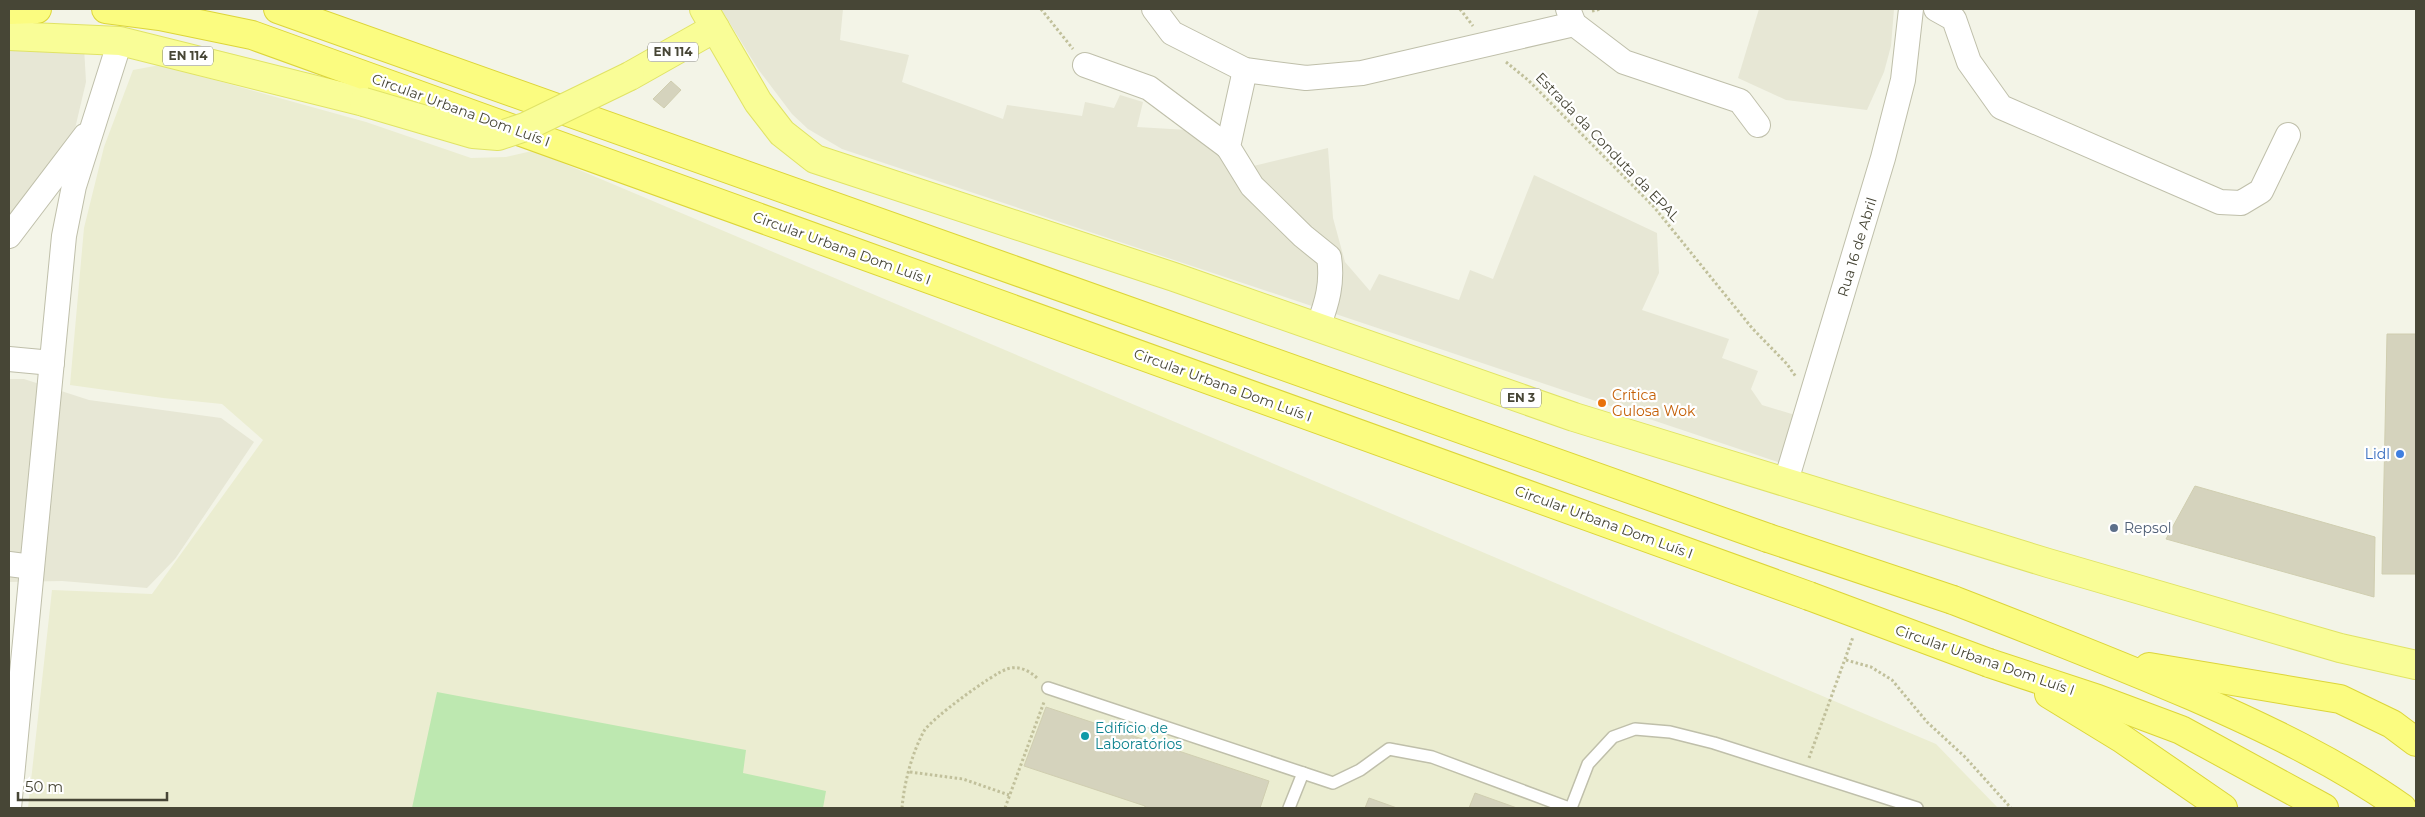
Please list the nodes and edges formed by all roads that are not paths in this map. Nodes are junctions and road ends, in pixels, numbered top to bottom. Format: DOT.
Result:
graph roads {
  1 [pos="37,9"];
  2 [pos="106,9"];
  3 [pos="278,9"];
  4 [pos="1154,9"];
  5 [pos="1911,9"];
  6 [pos="1936,9"];
  7 [pos="9,10"];
  8 [pos="1571,17"];
  9 [pos="709,18"];
  10 [pos="9,36"];
  11 [pos="120,41"];
  12 [pos="1085,65"];
  13 [pos="1245,70"];
  14 [pos="94,124"];
  15 [pos="1758,125"];
  16 [pos="2288,135"];
  17 [pos="1228,147"];
  18 [pos="9,236"];
  19 [pos="1318,327"];
  20 [pos="9,359"];
  21 [pos="52,363"];
  22 [pos="1786,481"];
  23 [pos="9,564"];
  24 [pos="32,567"];
  25 [pos="2108,660"];
  26 [pos="1998,666"];
  27 [pos="2416,666"];
  28 [pos="1048,688"];
  29 [pos="2416,742"];
  30 [pos="1303,773"];
  31 [pos="9,808"];
  32 [pos="1289,808"];
  33 [pos="1570,808"];
  34 [pos="1917,808"];
  35 [pos="2223,808"];
  36 [pos="2324,808"];
  37 [pos="2402,808"];
  1 -- 7 [label="highway"];
  2 -- 26 [label="highway, Circular Urbana Dom Luís I, bridge"];
  3 -- 25 [label="highway, bridge"];
  4 -- 13 [label="street"];
  5 -- 22 [label="street, Rua 16 de Abril"];
  6 -- 16 [label="street"];
  8 -- 13 [label="street"];
  8 -- 15 [label="street"];
  9 -- 11 [label="main road, EN 114, bridge"];
  9 -- 19 [label="main road, EN 3"];
  10 -- 11 [label="main road, EN 114"];
  11 -- 14 [label="street"];
  12 -- 17 [label="street"];
  13 -- 17 [label="street"];
  14 -- 18 [label="street"];
  14 -- 21 [label="street"];
  17 -- 19 [label="street"];
  19 -- 22 [label="main road, EN 3"];
  20 -- 21 [label="street"];
  21 -- 24 [label="street"];
  22 -- 27 [label="main road, EN 3"];
  23 -- 24 [label="street"];
  24 -- 31 [label="street"];
  25 -- 29 [label="highway"];
  25 -- 37 [label="highway"];
  26 -- 35 [label="highway"];
  26 -- 36 [label="highway, Circular Urbana Dom Luís I"];
  28 -- 30 [label="lane"];
  30 -- 32 [label="lane"];
  30 -- 33 [label="lane"];
  33 -- 34 [label="lane"];
}
